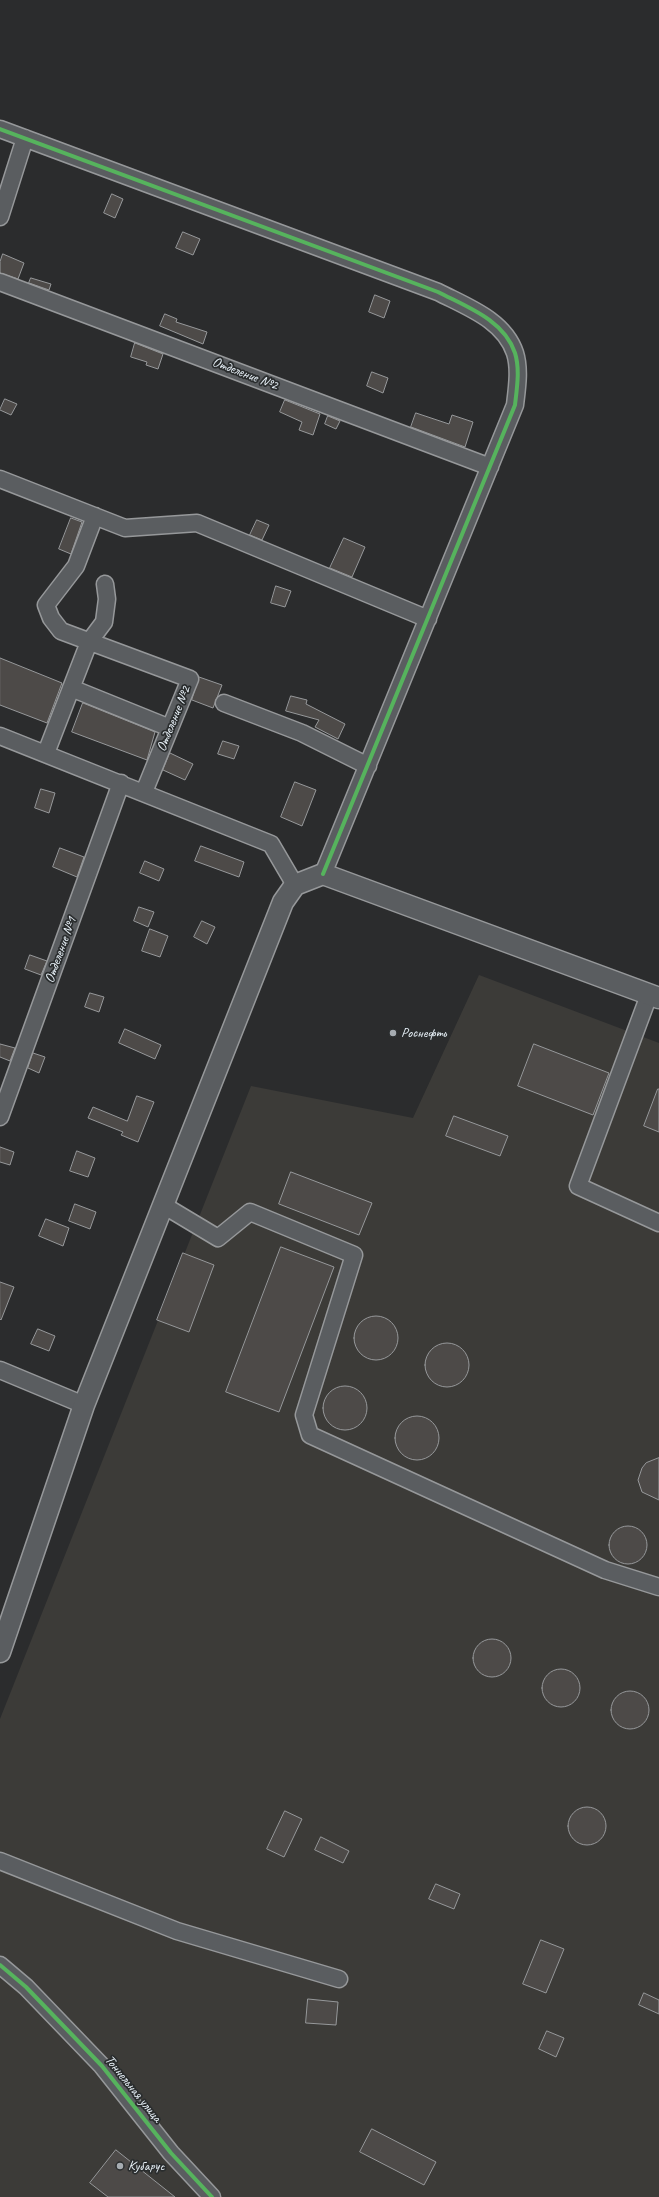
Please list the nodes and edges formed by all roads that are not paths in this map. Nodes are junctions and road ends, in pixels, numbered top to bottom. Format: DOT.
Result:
graph roads {
  1 [pos="0,129"];
  2 [pos="25,138"];
  3 [pos="0,217"];
  4 [pos="0,282"];
  5 [pos="490,467"];
  6 [pos="0,479"];
  7 [pos="95,516"];
  8 [pos="105,584"];
  9 [pos="428,619"];
  10 [pos="89,642"];
  11 [pos="71,688"];
  12 [pos="224,703"];
  13 [pos="170,728"];
  14 [pos="0,736"];
  15 [pos="46,753"];
  16 [pos="368,766"];
  17 [pos="121,783"];
  18 [pos="144,792"];
  19 [pos="323,874"];
  20 [pos="295,885"];
  21 [pos="654,997"];
  22 [pos="0,1117"];
  23 [pos="163,1205"];
  24 [pos="659,1223"];
  25 [pos="0,1370"];
  26 [pos="84,1405"];
  27 [pos="659,1587"];
  28 [pos="0,1652"];
  29 [pos="0,1861"];
  30 [pos="0,1965"];
  31 [pos="339,1979"];
  32 [pos="212,2197"];
  1 -- 2 [label="street"];
  2 -- 3 [label="street"];
  2 -- 5 [label="street"];
  4 -- 5 [label="street, Отделение №2"];
  5 -- 9 [label="street"];
  6 -- 7 [label="street"];
  7 -- 9 [label="street"];
  7 -- 10 [label="street, Отделение №2"];
  8 -- 10 [label="street"];
  9 -- 16 [label="street"];
  10 -- 11 [label="street"];
  10 -- 13 [label="street, Отделение №2"];
  11 -- 13 [label="street"];
  11 -- 15 [label="street"];
  12 -- 16 [label="street"];
  13 -- 18 [label="street, Отделение №2"];
  14 -- 15 [label="street"];
  15 -- 17 [label="street"];
  16 -- 19 [label="street"];
  17 -- 18 [label="street"];
  17 -- 22 [label="street, Отделение №1"];
  18 -- 20 [label="street"];
  19 -- 20 [label="main road"];
  19 -- 21 [label="main road"];
  20 -- 23 [label="main road"];
  21 -- 24 [label="street"];
  23 -- 26 [label="main road"];
  23 -- 27 [label="street"];
  25 -- 26 [label="street"];
  26 -- 28 [label="main road"];
  29 -- 31 [label="street"];
  30 -- 32 [label="street, Тоннельная улица"];
}
